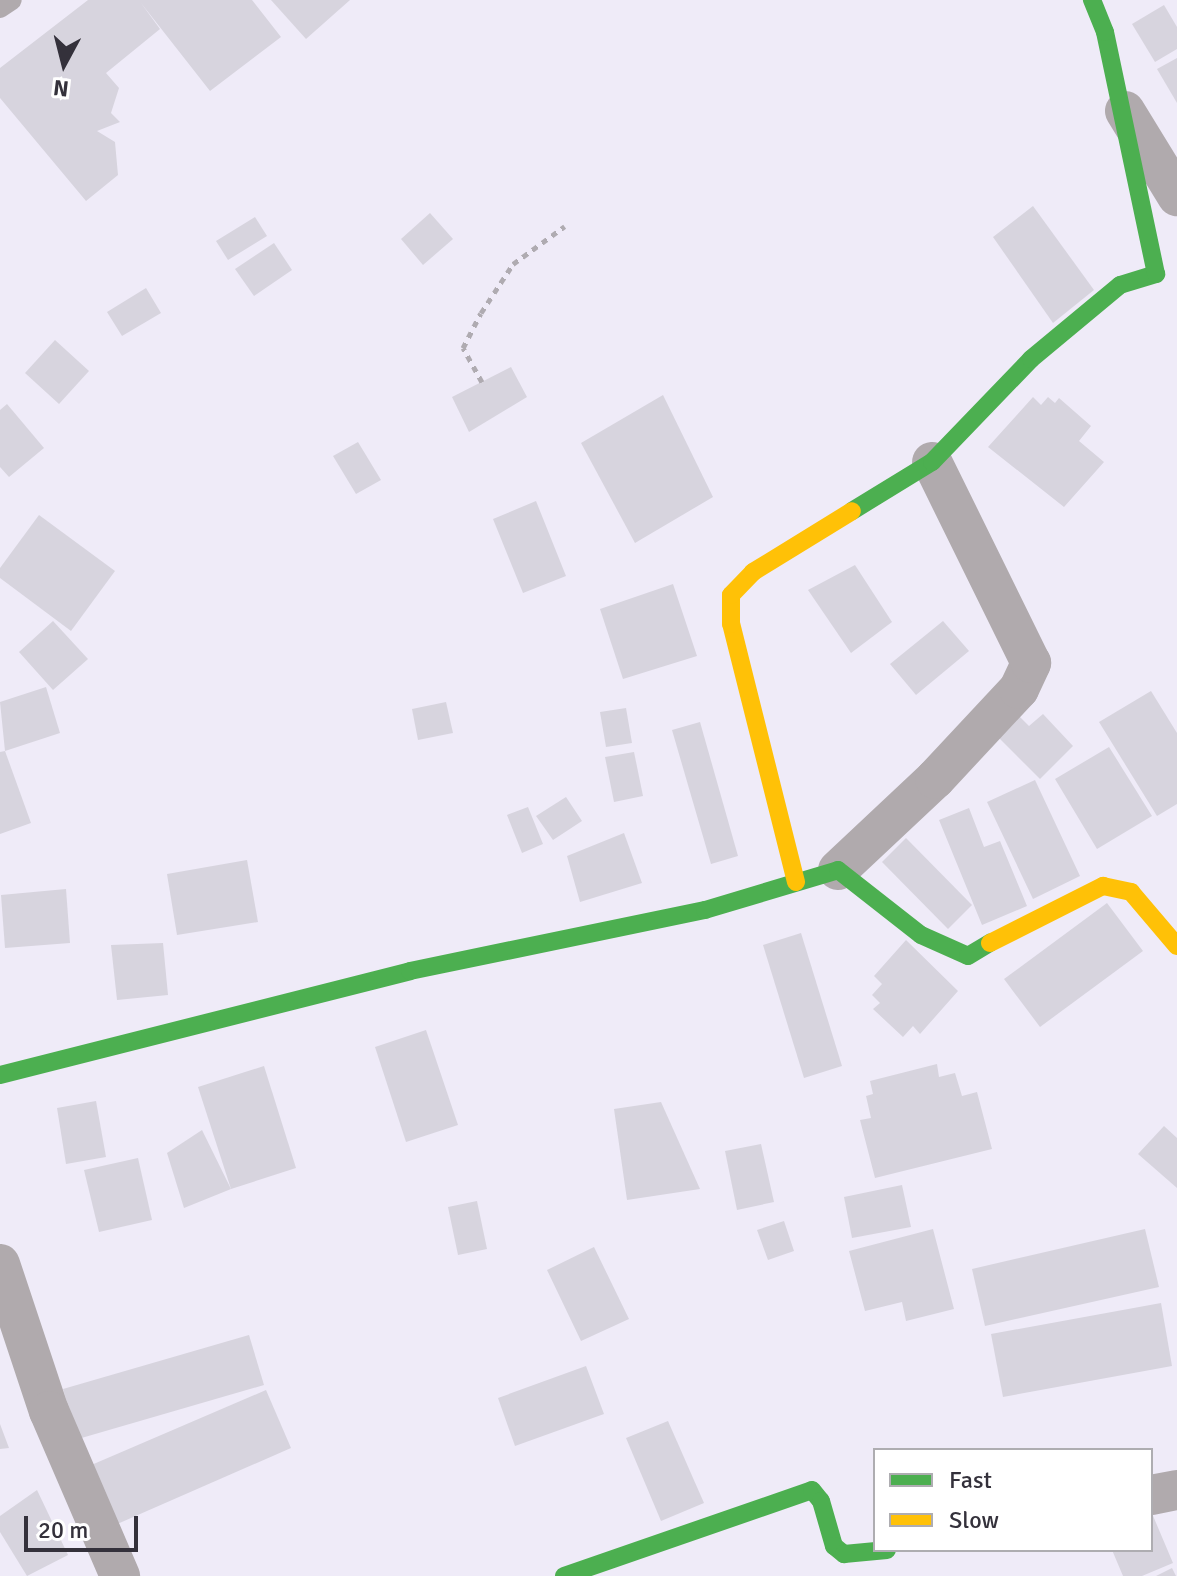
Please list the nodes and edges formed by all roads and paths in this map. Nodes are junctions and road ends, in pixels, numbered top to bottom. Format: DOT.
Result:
graph roads {
  1 [pos="12,0"];
  2 [pos="1092,0"];
  3 [pos="0,8"];
  4 [pos="1122,105"];
  5 [pos="1177,196"];
  6 [pos="565,226"];
  7 [pos="482,382"];
  8 [pos="932,462"];
  9 [pos="838,870"];
  10 [pos="796,882"];
  11 [pos="1177,946"];
  12 [pos="0,1075"];
  13 [pos="0,1264"];
  14 [pos="1177,1490"];
  15 [pos="1153,1495"];
  16 [pos="873,1551"];
  17 [pos="120,1576"];
  18 [pos="564,1576"];
  1 -- 3 [label="lane"];
  2 -- 4 [label="street"];
  4 -- 5 [label="street"];
  4 -- 8 [label="street"];
  6 -- 7 [label="path"];
  8 -- 9 [label="street"];
  8 -- 10 [label="street"];
  9 -- 10 [label="street"];
  9 -- 11 [label="street"];
  10 -- 12 [label="street"];
  13 -- 17 [label="street"];
  14 -- 15 [label="street"];
  16 -- 18 [label="street"];
}
